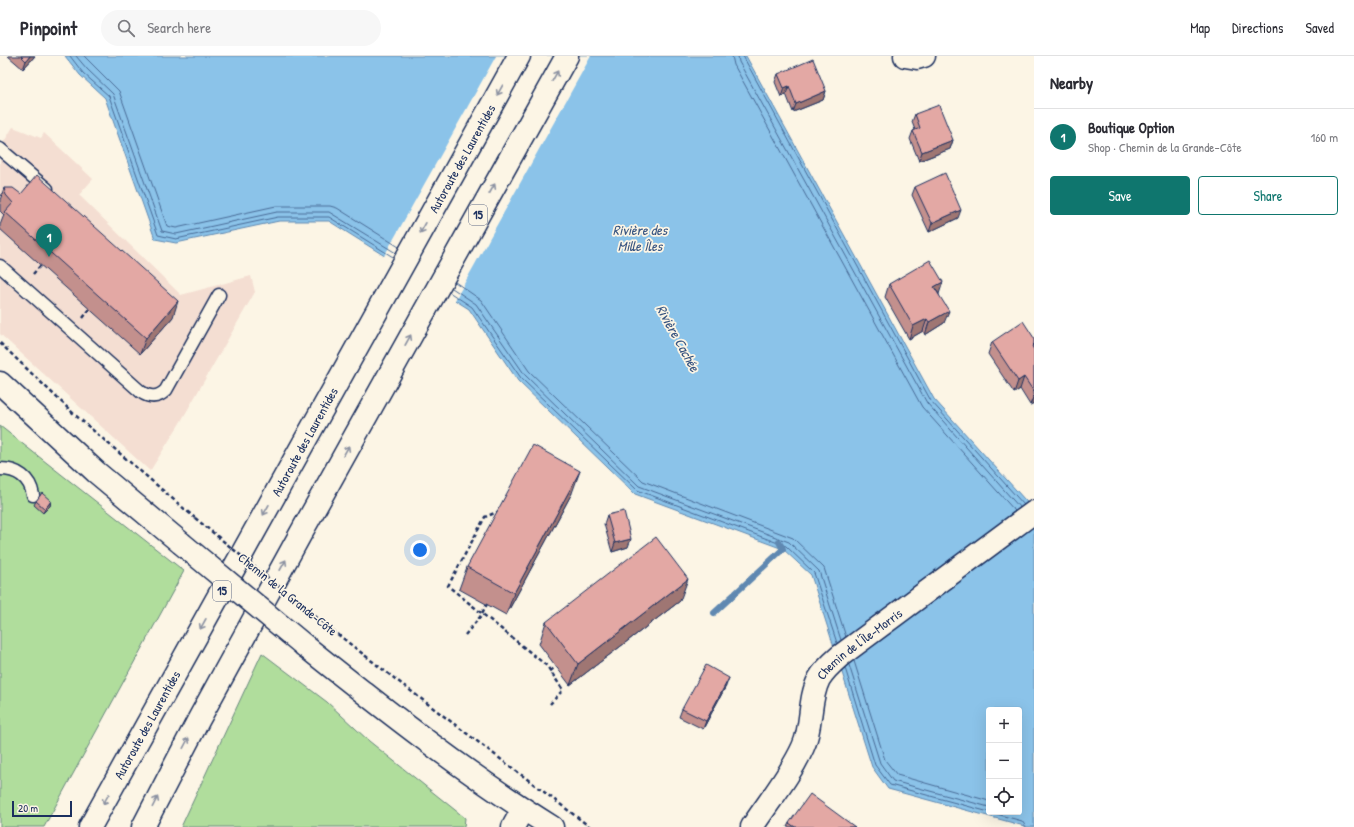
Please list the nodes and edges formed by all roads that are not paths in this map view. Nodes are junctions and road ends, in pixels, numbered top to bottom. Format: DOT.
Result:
graph roads {
  1 [pos="519,56"];
  2 [pos="566,56"];
  3 [pos="905,56"];
  4 [pos="924,56"];
  5 [pos="0,149"];
  6 [pos="56,197"];
  7 [pos="0,266"];
  8 [pos="219,295"];
  9 [pos="0,383"];
  10 [pos="0,469"];
  11 [pos="33,495"];
  12 [pos="1034,512"];
  13 [pos="518,818"];
  14 [pos="90,827"];
  15 [pos="143,827"];
  16 [pos="552,827"];
  17 [pos="752,827"];
  1 -- 14 [label="main road, Autoroute des Laurentides / 15, one-way"];
  15 -- 2 [label="main road, 15, one-way"];
  3 -- 4 [label="main road"];
  5 -- 6 [label="lane"];
  7 -- 8 [label="lane"];
  9 -- 13 [label="main road, bridge"];
  10 -- 11 [label="lane"];
  12 -- 17 [label="main road, Chemin de l'Île-Morris"];
  13 -- 16 [label="main road"];
}
